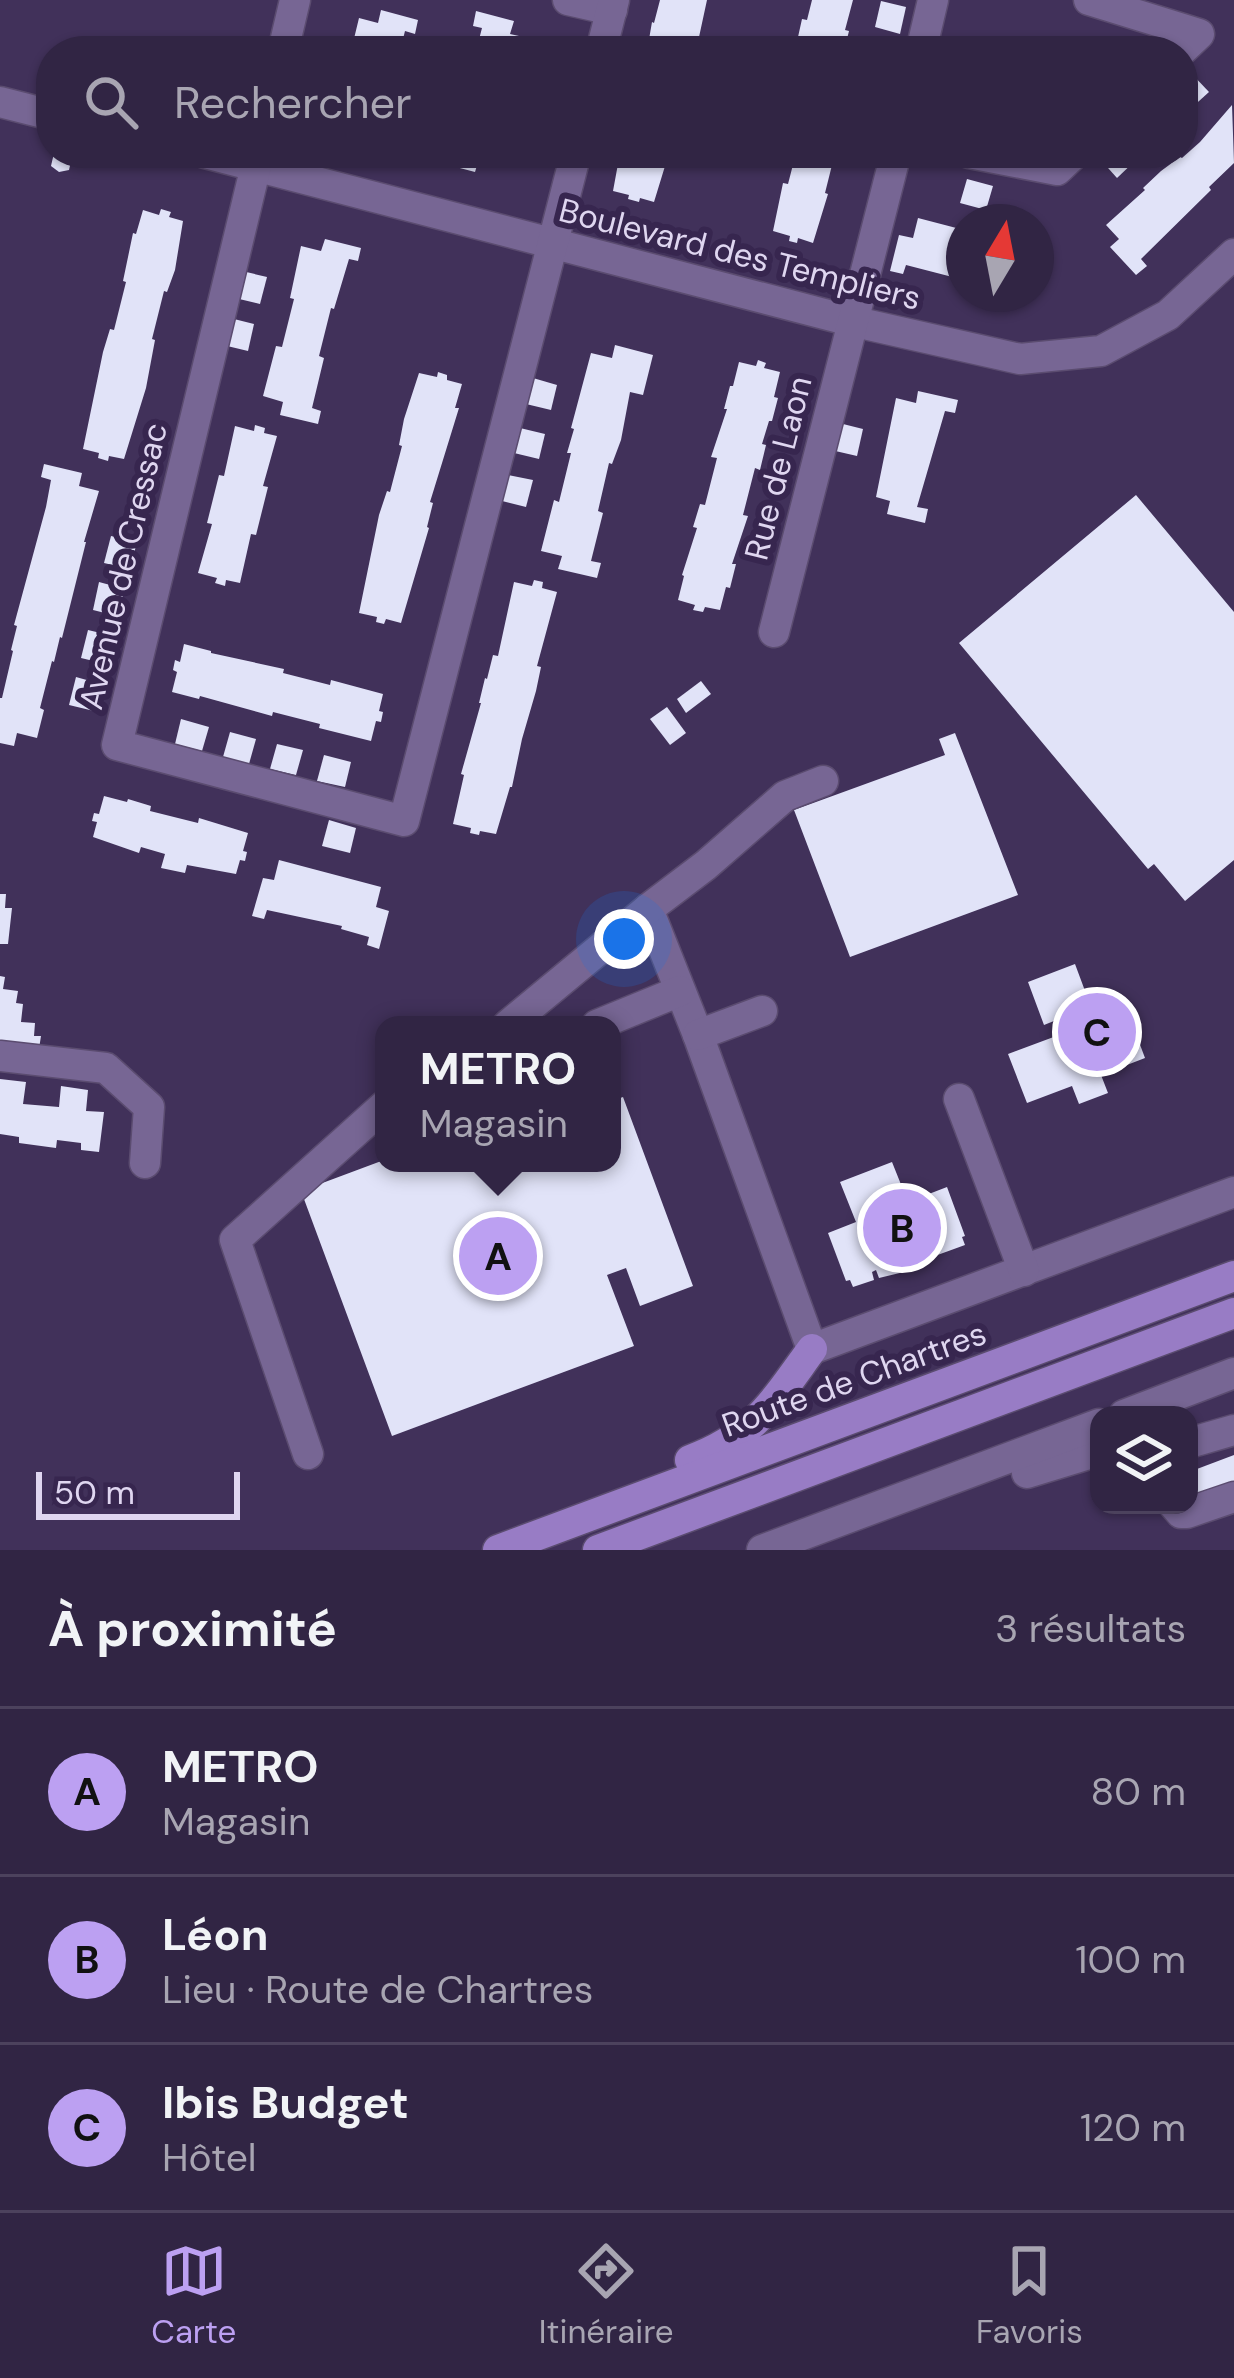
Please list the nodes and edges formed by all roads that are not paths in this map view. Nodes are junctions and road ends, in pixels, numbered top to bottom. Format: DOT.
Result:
graph roads {
  1 [pos="296,0"];
  2 [pos="568,0"];
  3 [pos="933,0"];
  4 [pos="1089,0"];
  5 [pos="613,5"];
  6 [pos="288,36"];
  7 [pos="606,36"];
  8 [pos="925,36"];
  9 [pos="1197,36"];
  10 [pos="0,102"];
  11 [pos="36,111"];
  12 [pos="256,168"];
  13 [pos="289,168"];
  14 [pos="572,168"];
  15 [pos="892,168"];
  16 [pos="553,244"];
  17 [pos="1234,254"];
  18 [pos="851,321"];
  19 [pos="774,632"];
  20 [pos="823,782"];
  21 [pos="648,910"];
  22 [pos="680,991"];
  23 [pos="762,1010"];
  24 [pos="519,1016"];
  25 [pos="619,1016"];
  26 [pos="698,1035"];
  27 [pos="0,1056"];
  28 [pos="959,1099"];
  29 [pos="375,1114"];
  30 [pos="145,1163"];
  31 [pos="1234,1192"];
  32 [pos="1024,1271"];
  33 [pos="1234,1276"];
  34 [pos="1234,1313"];
  35 [pos="812,1349"];
  36 [pos="1234,1373"];
  37 [pos="1148,1406"];
  38 [pos="1090,1427"];
  39 [pos="1234,1430"];
  40 [pos="1198,1440"];
  41 [pos="1090,1453"];
  42 [pos="308,1454"];
  43 [pos="1234,1497"];
  44 [pos="1198,1509"];
  45 [pos="473,1550"];
  46 [pos="498,1550"];
  47 [pos="598,1550"];
  48 [pos="763,1550"];
  49 [pos="819,1550"];
  1 -- 6 [label="street"];
  2 -- 5 [label="street"];
  3 -- 8 [label="street"];
  4 -- 9 [label="street"];
  5 -- 7 [label="street"];
  10 -- 11 [label="street"];
  12 -- 16 [label="street, Avenue de Cressac"];
  13 -- 16 [label="street, Boulevard des Templiers"];
  14 -- 16 [label="street"];
  15 -- 18 [label="street, Rue de Laon"];
  16 -- 18 [label="street, Boulevard des Templiers"];
  17 -- 18 [label="street, Boulevard des Templiers"];
  18 -- 19 [label="street, Rue de Laon"];
  20 -- 21 [label="street"];
  21 -- 22 [label="street"];
  21 -- 24 [label="street"];
  22 -- 25 [label="street"];
  22 -- 26 [label="street"];
  23 -- 26 [label="street"];
  26 -- 35 [label="street"];
  27 -- 30 [label="street"];
  28 -- 32 [label="street"];
  29 -- 42 [label="street"];
  31 -- 32 [label="street"];
  32 -- 35 [label="street"];
  33 -- 46 [label="main road, Route de Chartres"];
  34 -- 47 [label="main road"];
  35 -- 45 [label="main road"];
  36 -- 37 [label="street"];
  38 -- 48 [label="street"];
  39 -- 40 [label="street"];
  41 -- 49 [label="street"];
  43 -- 44 [label="street"];
}
